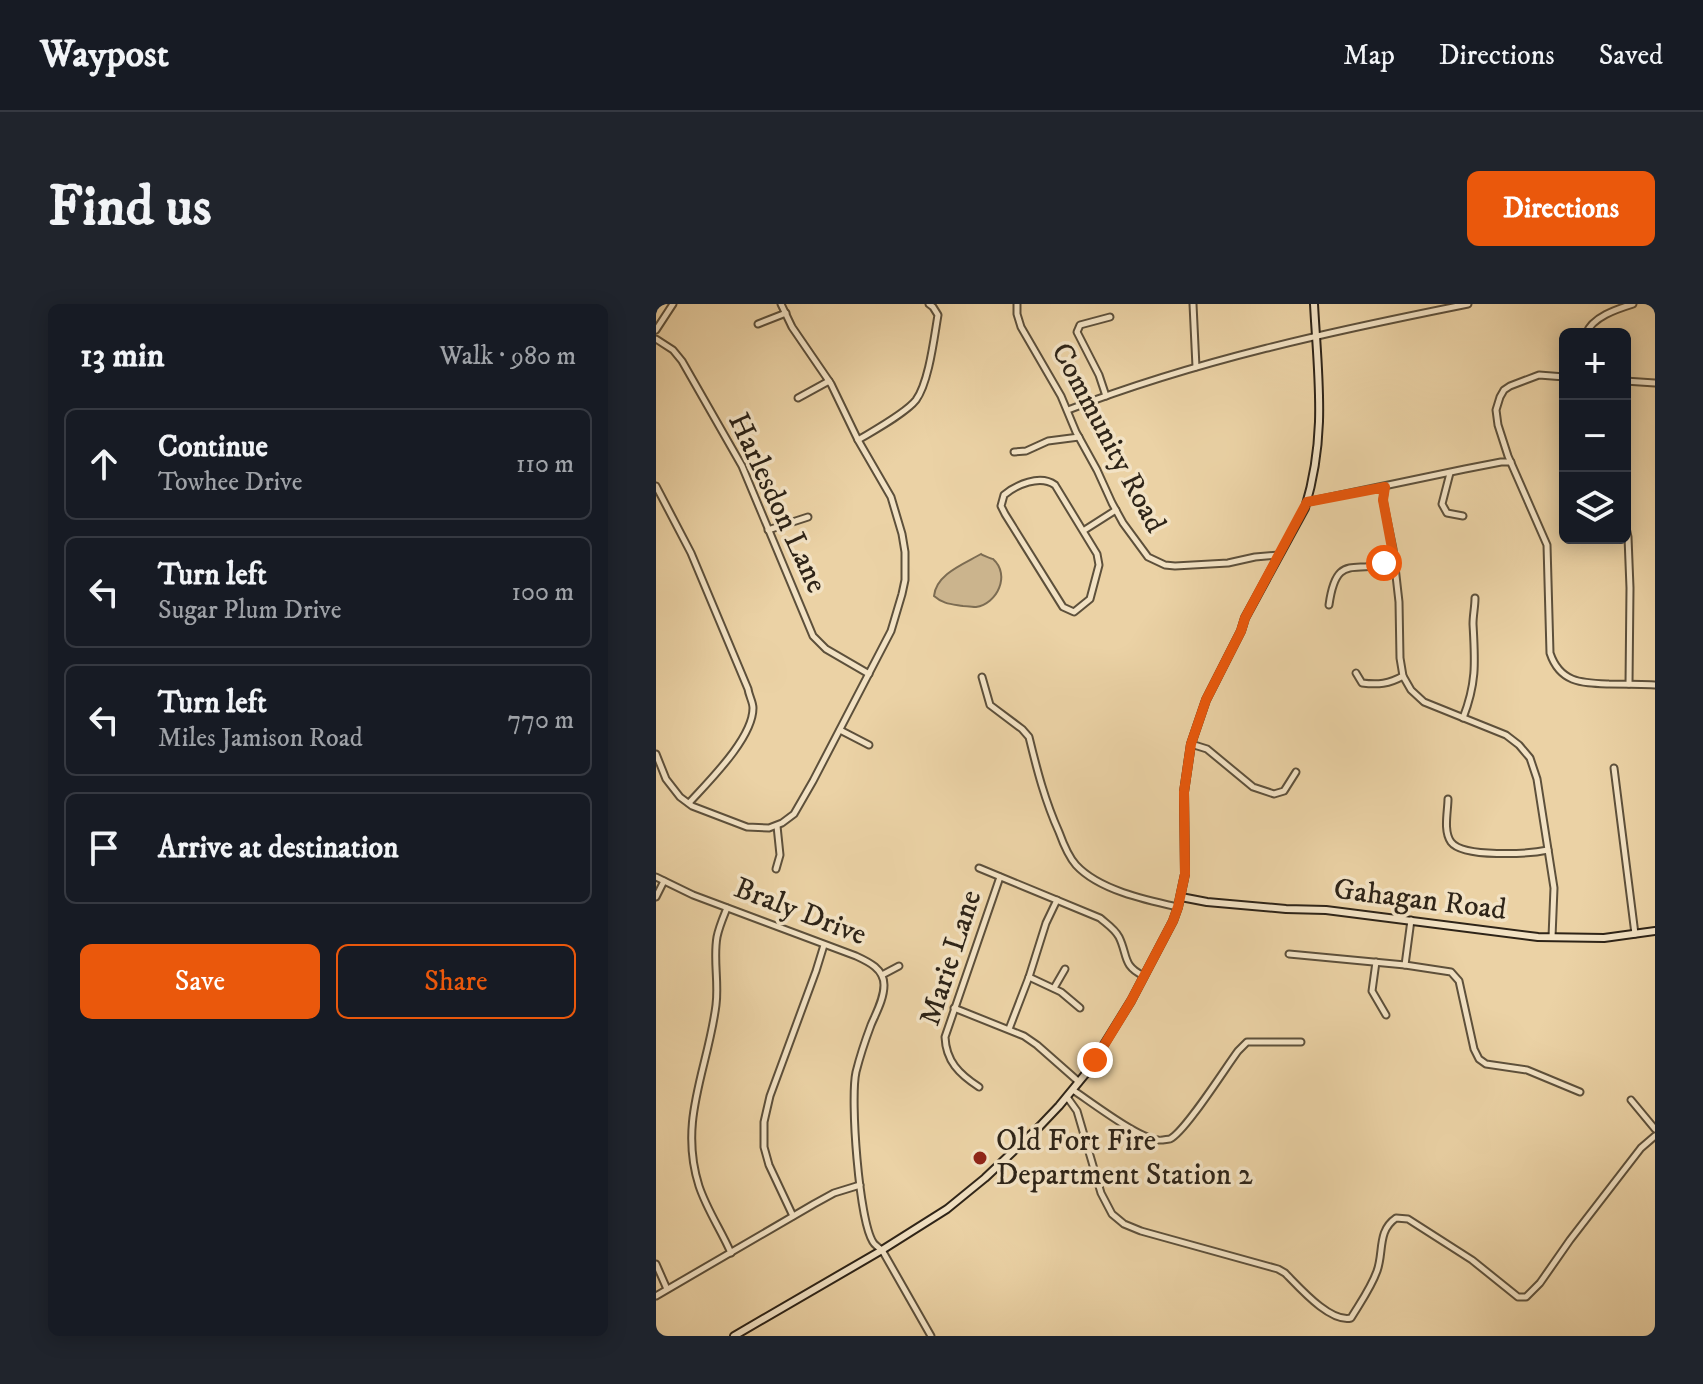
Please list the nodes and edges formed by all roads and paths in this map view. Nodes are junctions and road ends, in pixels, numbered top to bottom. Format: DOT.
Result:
graph roads {
  1 [pos="673,304"];
  2 [pos="781,304"];
  3 [pos="929,304"];
  4 [pos="1017,304"];
  5 [pos="1193,304"];
  6 [pos="1314,304"];
  7 [pos="1468,304"];
  8 [pos="1633,304"];
  9 [pos="1625,305"];
  10 [pos="786,313"];
  11 [pos="1110,317"];
  12 [pos="758,324"];
  13 [pos="1588,328"];
  14 [pos="656,330"];
  15 [pos="1316,336"];
  16 [pos="656,339"];
  17 [pos="1196,367"];
  18 [pos="1559,377"];
  19 [pos="829,381"];
  20 [pos="1631,381"];
  21 [pos="1655,383"];
  22 [pos="1106,396"];
  23 [pos="798,398"];
  24 [pos="1068,410"];
  25 [pos="1079,437"];
  26 [pos="858,440"];
  27 [pos="1014,452"];
  28 [pos="1511,462"];
  29 [pos="1450,473"];
  30 [pos="656,486"];
  31 [pos="1385,487"];
  32 [pos="1307,502"];
  33 [pos="1116,510"];
  34 [pos="1463,516"];
  35 [pos="808,517"];
  36 [pos="768,530"];
  37 [pos="1083,531"];
  38 [pos="1628,544"];
  39 [pos="1279,555"];
  40 [pos="1394,559"];
  41 [pos="1475,598"];
  42 [pos="1329,605"];
  43 [pos="1356,673"];
  44 [pos="869,674"];
  45 [pos="1403,676"];
  46 [pos="982,677"];
  47 [pos="1629,684"];
  48 [pos="1655,685"];
  49 [pos="1463,718"];
  50 [pos="840,730"];
  51 [pos="1191,744"];
  52 [pos="869,745"];
  53 [pos="656,754"];
  54 [pos="657,765"];
  55 [pos="1614,768"];
  56 [pos="1296,772"];
  57 [pos="1448,799"];
  58 [pos="689,803"];
  59 [pos="777,826"];
  60 [pos="1548,850"];
  61 [pos="979,868"];
  62 [pos="776,869"];
  63 [pos="656,877"];
  64 [pos="1000,877"];
  65 [pos="664,881"];
  66 [pos="656,897"];
  67 [pos="1181,897"];
  68 [pos="1057,900"];
  69 [pos="1178,907"];
  70 [pos="727,908"];
  71 [pos="1411,920"];
  72 [pos="1655,931"];
  73 [pos="1635,934"];
  74 [pos="1552,937"];
  75 [pos="824,945"];
  76 [pos="1289,954"];
  77 [pos="1376,962"];
  78 [pos="1405,965"];
  79 [pos="899,966"];
  80 [pos="1065,969"];
  81 [pos="882,975"];
  82 [pos="1144,976"];
  83 [pos="1029,977"];
  84 [pos="1054,988"];
  85 [pos="954,1008"];
  86 [pos="1080,1008"];
  87 [pos="1386,1015"];
  88 [pos="1009,1029"];
  89 [pos="1301,1042"];
  90 [pos="1079,1082"];
  91 [pos="979,1087"];
  92 [pos="1073,1090"];
  93 [pos="1580,1092"];
  94 [pos="1067,1097"];
  95 [pos="1631,1100"];
  96 [pos="1655,1129"];
  97 [pos="1655,1136"];
  98 [pos="860,1185"];
  99 [pos="793,1216"];
  100 [pos="882,1250"];
  101 [pos="731,1253"];
  102 [pos="656,1264"];
  103 [pos="667,1289"];
  104 [pos="656,1296"];
  105 [pos="734,1336"];
  106 [pos="931,1336"];
  1 -- 14 [label="street"];
  2 -- 10 [label="street"];
  3 -- 26 [label="street"];
  4 -- 24 [label="street, Community Road"];
  5 -- 17 [label="street"];
  6 -- 15 [label="main road"];
  7 -- 15 [label="street"];
  8 -- 9 [label="street"];
  9 -- 13 [label="street"];
  10 -- 12 [label="street"];
  10 -- 19 [label="street"];
  11 -- 22 [label="street"];
  15 -- 17 [label="street"];
  15 -- 32 [label="main road"];
  16 -- 36 [label="street, Harlesdon Lane"];
  17 -- 22 [label="street"];
  18 -- 28 [label="street"];
  19 -- 23 [label="street"];
  19 -- 26 [label="street"];
  20 -- 21 [label="street"];
  22 -- 24 [label="street"];
  24 -- 25 [label="street, Community Road"];
  25 -- 27 [label="street"];
  25 -- 33 [label="street, Community Road"];
  26 -- 44 [label="street"];
  28 -- 29 [label="street"];
  28 -- 47 [label="street"];
  29 -- 31 [label="street"];
  29 -- 34 [label="street"];
  30 -- 58 [label="street"];
  31 -- 32 [label="street"];
  31 -- 40 [label="street"];
  32 -- 39 [label="main road"];
  33 -- 37 [label="street"];
  33 -- 39 [label="street, Community Road"];
  35 -- 36 [label="street"];
  36 -- 44 [label="street, Harlesdon Lane"];
  37 -- 37 [label="street"];
  38 -- 47 [label="street"];
  39 -- 51 [label="main road"];
  40 -- 42 [label="street"];
  40 -- 45 [label="street"];
  41 -- 49 [label="street"];
  43 -- 45 [label="street"];
  44 -- 50 [label="street"];
  45 -- 49 [label="street"];
  46 -- 69 [label="street"];
  47 -- 48 [label="street"];
  49 -- 60 [label="street"];
  50 -- 52 [label="street"];
  50 -- 59 [label="street"];
  51 -- 56 [label="street"];
  51 -- 67 [label="main road"];
  53 -- 54 [label="street"];
  54 -- 58 [label="street"];
  55 -- 73 [label="street"];
  57 -- 60 [label="street"];
  58 -- 59 [label="street"];
  59 -- 62 [label="street"];
  60 -- 74 [label="street"];
  61 -- 64 [label="street"];
  63 -- 65 [label="street, Braly Drive"];
  64 -- 68 [label="street"];
  64 -- 85 [label="street, Marie Lane"];
  65 -- 66 [label="street"];
  65 -- 70 [label="street, Braly Drive"];
  67 -- 69 [label="main road"];
  67 -- 71 [label="main road, Gahagan Road"];
  68 -- 82 [label="street"];
  68 -- 83 [label="street"];
  69 -- 82 [label="main road"];
  70 -- 75 [label="street, Braly Drive"];
  70 -- 101 [label="street"];
  71 -- 74 [label="main road, Gahagan Road"];
  71 -- 78 [label="street"];
  72 -- 73 [label="main road, Gahagan Road"];
  73 -- 74 [label="main road, Gahagan Road"];
  75 -- 81 [label="street, Braly Drive"];
  75 -- 99 [label="street"];
  76 -- 77 [label="street"];
  77 -- 78 [label="street"];
  77 -- 87 [label="street"];
  78 -- 93 [label="street"];
  79 -- 81 [label="street"];
  80 -- 84 [label="street"];
  81 -- 98 [label="street, Braly Drive"];
  82 -- 90 [label="main road"];
  83 -- 84 [label="street"];
  83 -- 88 [label="street"];
  84 -- 86 [label="street"];
  85 -- 88 [label="street"];
  85 -- 91 [label="street, Marie Lane"];
  88 -- 90 [label="street"];
  89 -- 92 [label="street"];
  90 -- 92 [label="main road"];
  92 -- 94 [label="main road"];
  94 -- 97 [label="street"];
  94 -- 100 [label="main road"];
  95 -- 96 [label="street"];
  98 -- 99 [label="street"];
  98 -- 100 [label="street, Braly Drive"];
  99 -- 101 [label="street"];
  100 -- 105 [label="main road"];
  100 -- 106 [label="street, Braly Drive"];
  101 -- 103 [label="street"];
  102 -- 103 [label="street"];
  103 -- 104 [label="street"];
}
